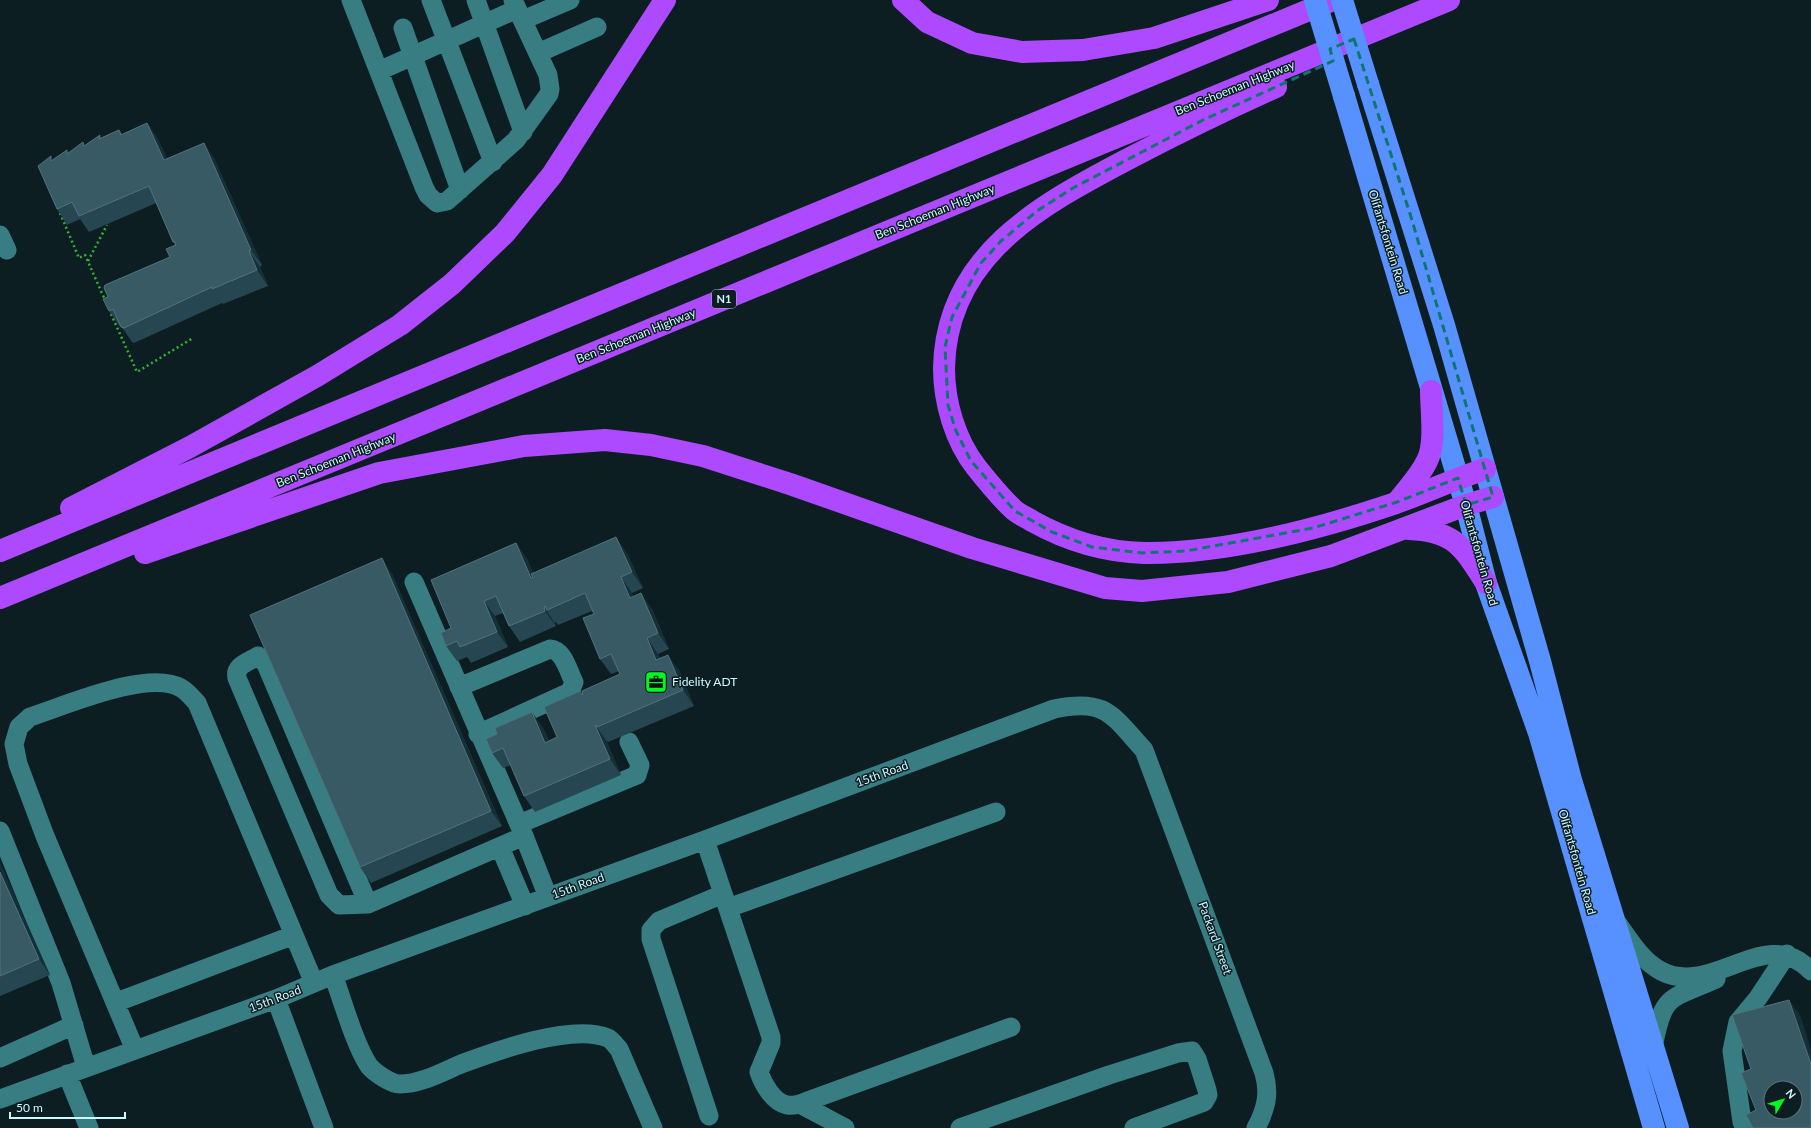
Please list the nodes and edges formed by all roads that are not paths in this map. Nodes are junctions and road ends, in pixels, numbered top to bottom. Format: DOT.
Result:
graph roads {
  1 [pos="351,0"];
  2 [pos="431,0"];
  3 [pos="476,0"];
  4 [pos="570,0"];
  5 [pos="665,0"];
  6 [pos="903,0"];
  7 [pos="1268,0"];
  8 [pos="1315,0"];
  9 [pos="1333,0"];
  10 [pos="1342,0"];
  11 [pos="1449,0"];
  12 [pos="1465,0"];
  13 [pos="518,10"];
  14 [pos="486,23"];
  15 [pos="597,27"];
  16 [pos="403,28"];
  17 [pos="447,41"];
  18 [pos="538,53"];
  19 [pos="414,56"];
  20 [pos="379,71"];
  21 [pos="523,132"];
  22 [pos="493,162"];
  23 [pos="460,190"];
  24 [pos="1431,391"];
  25 [pos="1485,469"];
  26 [pos="1458,478"];
  27 [pos="1493,497"];
  28 [pos="1397,502"];
  29 [pos="1466,505"];
  30 [pos="1405,529"];
  31 [pos="0,544"];
  32 [pos="0,551"];
  33 [pos="414,582"];
  34 [pos="1486,583"];
  35 [pos="0,598"];
  36 [pos="0,603"];
  37 [pos="459,687"];
  38 [pos="478,734"];
  39 [pos="630,742"];
  40 [pos="1144,750"];
  41 [pos="996,812"];
  42 [pos="522,830"];
  43 [pos="0,831"];
  44 [pos="705,840"];
  45 [pos="500,847"];
  46 [pos="548,898"];
  47 [pos="726,901"];
  48 [pos="368,904"];
  49 [pos="525,906"];
  50 [pos="1613,916"];
  51 [pos="294,936"];
  52 [pos="1787,954"];
  53 [pos="1752,960"];
  54 [pos="1811,971"];
  55 [pos="333,975"];
  56 [pos="314,983"];
  57 [pos="276,1000"];
  58 [pos="116,1002"];
  59 [pos="74,1026"];
  60 [pos="1011,1027"];
  61 [pos="1653,1048"];
  62 [pos="135,1050"];
  63 [pos="0,1058"];
  64 [pos="86,1067"];
  65 [pos="67,1074"];
  66 [pos="0,1098"];
  67 [pos="800,1104"];
  68 [pos="709,1116"];
  69 [pos="90,1128"];
  70 [pos="324,1128"];
  71 [pos="653,1128"];
  72 [pos="845,1128"];
  73 [pos="960,1128"];
  74 [pos="1134,1128"];
  75 [pos="1256,1128"];
  76 [pos="1654,1128"];
  77 [pos="1678,1128"];
  78 [pos="1746,1128"];
  1 -- 20 [label="street"];
  2 -- 17 [label="street"];
  3 -- 14 [label="street"];
  4 -- 13 [label="street"];
  5 -- 31 [label="highway"];
  6 -- 7 [label="highway"];
  8 -- 24 [label="main road, Olifantsfontein Road, bridge"];
  9 -- 32 [label="highway"];
  10 -- 25 [label="main road, Olifantsfontein Road, bridge"];
  11 -- 35 [label="highway, Ben Schoeman Highway / N1"];
  12 -- 28 [label="highway"];
  13 -- 14 [label="street"];
  13 -- 18 [label="street"];
  14 -- 17 [label="street"];
  14 -- 21 [label="street"];
  15 -- 18 [label="street"];
  16 -- 19 [label="street"];
  17 -- 19 [label="street"];
  17 -- 22 [label="street"];
  18 -- 21 [label="street"];
  19 -- 20 [label="street"];
  19 -- 23 [label="street"];
  20 -- 23 [label="street"];
  21 -- 22 [label="street"];
  22 -- 23 [label="street"];
  24 -- 26 [label="main road, Olifantsfontein Road"];
  24 -- 28 [label="highway"];
  25 -- 26 [label="highway"];
  25 -- 27 [label="main road, Olifantsfontein Road"];
  26 -- 28 [label="highway"];
  26 -- 29 [label="main road, Olifantsfontein Road"];
  27 -- 29 [label="highway"];
  27 -- 50 [label="main road, Olifantsfontein Road"];
  29 -- 30 [label="highway"];
  29 -- 34 [label="main road, Olifantsfontein Road"];
  30 -- 34 [label="highway"];
  30 -- 36 [label="highway"];
  33 -- 37 [label="street"];
  34 -- 76 [label="main road, Olifantsfontein Road"];
  37 -- 38 [label="street"];
  37 -- 38 [label="street"];
  38 -- 42 [label="street"];
  39 -- 42 [label="street"];
  40 -- 44 [label="street, 15th Road"];
  40 -- 75 [label="street, Packard Street"];
  41 -- 47 [label="street"];
  42 -- 45 [label="street"];
  42 -- 46 [label="street"];
  43 -- 59 [label="street"];
  44 -- 46 [label="street, 15th Road"];
  44 -- 47 [label="street"];
  45 -- 48 [label="street"];
  45 -- 49 [label="street"];
  46 -- 49 [label="street, 15th Road"];
  47 -- 67 [label="street"];
  47 -- 68 [label="street"];
  48 -- 48 [label="street"];
  49 -- 55 [label="street, 15th Road"];
  50 -- 53 [label="street"];
  50 -- 61 [label="main road, Olifantsfontein Road"];
  51 -- 56 [label="street"];
  51 -- 58 [label="street"];
  51 -- 58 [label="street"];
  52 -- 53 [label="street"];
  52 -- 54 [label="street"];
  52 -- 78 [label="street"];
  53 -- 61 [label="street"];
  55 -- 56 [label="street, 15th Road"];
  55 -- 71 [label="street"];
  56 -- 57 [label="street, 15th Road"];
  57 -- 62 [label="street, 15th Road"];
  57 -- 70 [label="street"];
  58 -- 62 [label="street"];
  59 -- 63 [label="street"];
  59 -- 64 [label="street"];
  60 -- 67 [label="street"];
  61 -- 77 [label="main road, Olifantsfontein Road"];
  62 -- 64 [label="street, 15th Road"];
  64 -- 65 [label="street, 15th Road"];
  65 -- 66 [label="street, 15th Road"];
  65 -- 69 [label="street"];
  67 -- 72 [label="street"];
  73 -- 74 [label="street"];
}
